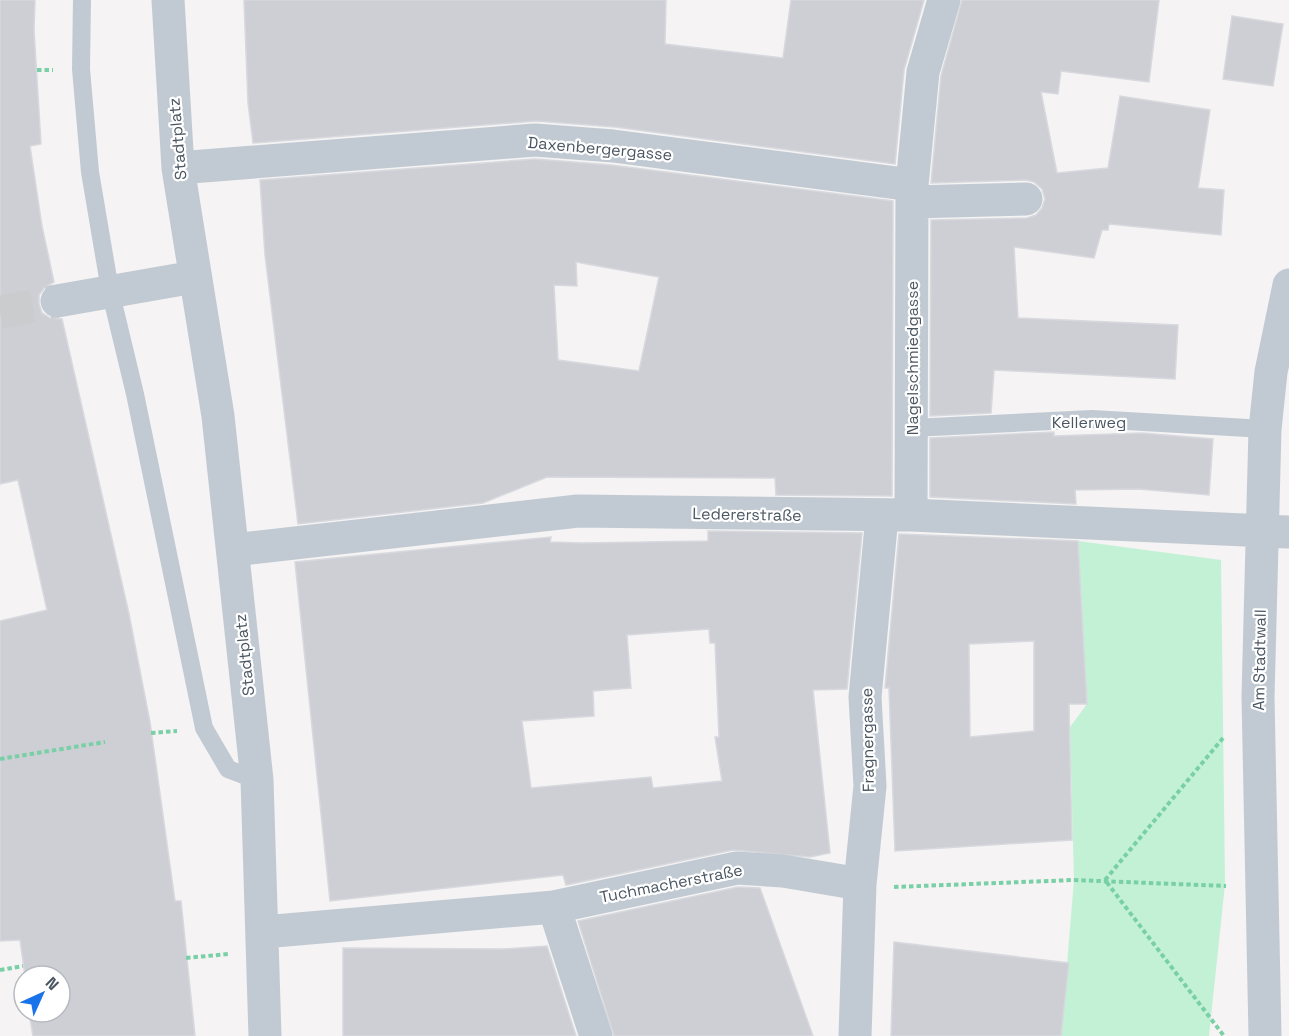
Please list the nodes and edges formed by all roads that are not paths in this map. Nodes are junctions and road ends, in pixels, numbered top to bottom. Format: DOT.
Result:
graph roads {
  1 [pos="82,0"];
  2 [pos="168,0"];
  3 [pos="944,0"];
  4 [pos="178,168"];
  5 [pos="912,194"];
  6 [pos="1026,199"];
  7 [pos="195,277"];
  8 [pos="1289,285"];
  9 [pos="110,290"];
  10 [pos="57,301"];
  11 [pos="912,428"];
  12 [pos="1265,429"];
  13 [pos="896,515"];
  14 [pos="1276,531"];
  15 [pos="233,550"];
  16 [pos="257,780"];
  17 [pos="860,884"];
  18 [pos="554,907"];
  19 [pos="263,932"];
  20 [pos="265,1036"];
  21 [pos="596,1036"];
  22 [pos="855,1036"];
  23 [pos="1265,1036"];
  1 -- 9 [label="lane"];
  2 -- 4 [label="street, Stadtplatz"];
  3 -- 5 [label="street, Nagelschmiedgasse"];
  4 -- 5 [label="street, Daxenbergergasse"];
  4 -- 7 [label="street, Stadtplatz"];
  5 -- 6 [label="street"];
  5 -- 11 [label="street, Nagelschmiedgasse"];
  7 -- 9 [label="street"];
  7 -- 15 [label="street, Stadtplatz"];
  8 -- 12 [label="street, Am Stadtwall"];
  9 -- 10 [label="street"];
  9 -- 16 [label="lane"];
  11 -- 12 [label="lane, Kellerweg"];
  11 -- 13 [label="street, Nagelschmiedgasse"];
  12 -- 14 [label="street, Am Stadtwall"];
  13 -- 14 [label="street, Ledererstraße"];
  13 -- 15 [label="street, Ledererstraße"];
  13 -- 17 [label="street, Fragnergasse"];
  14 -- 23 [label="street, Am Stadtwall"];
  15 -- 16 [label="street, Stadtplatz"];
  16 -- 19 [label="street, Stadtplatz"];
  17 -- 18 [label="street, Tuchmacherstraße"];
  17 -- 22 [label="street, Fragnergasse"];
  18 -- 19 [label="street, Tuchmacherstraße"];
  18 -- 21 [label="street"];
  19 -- 20 [label="street, Stadtplatz"];
}
